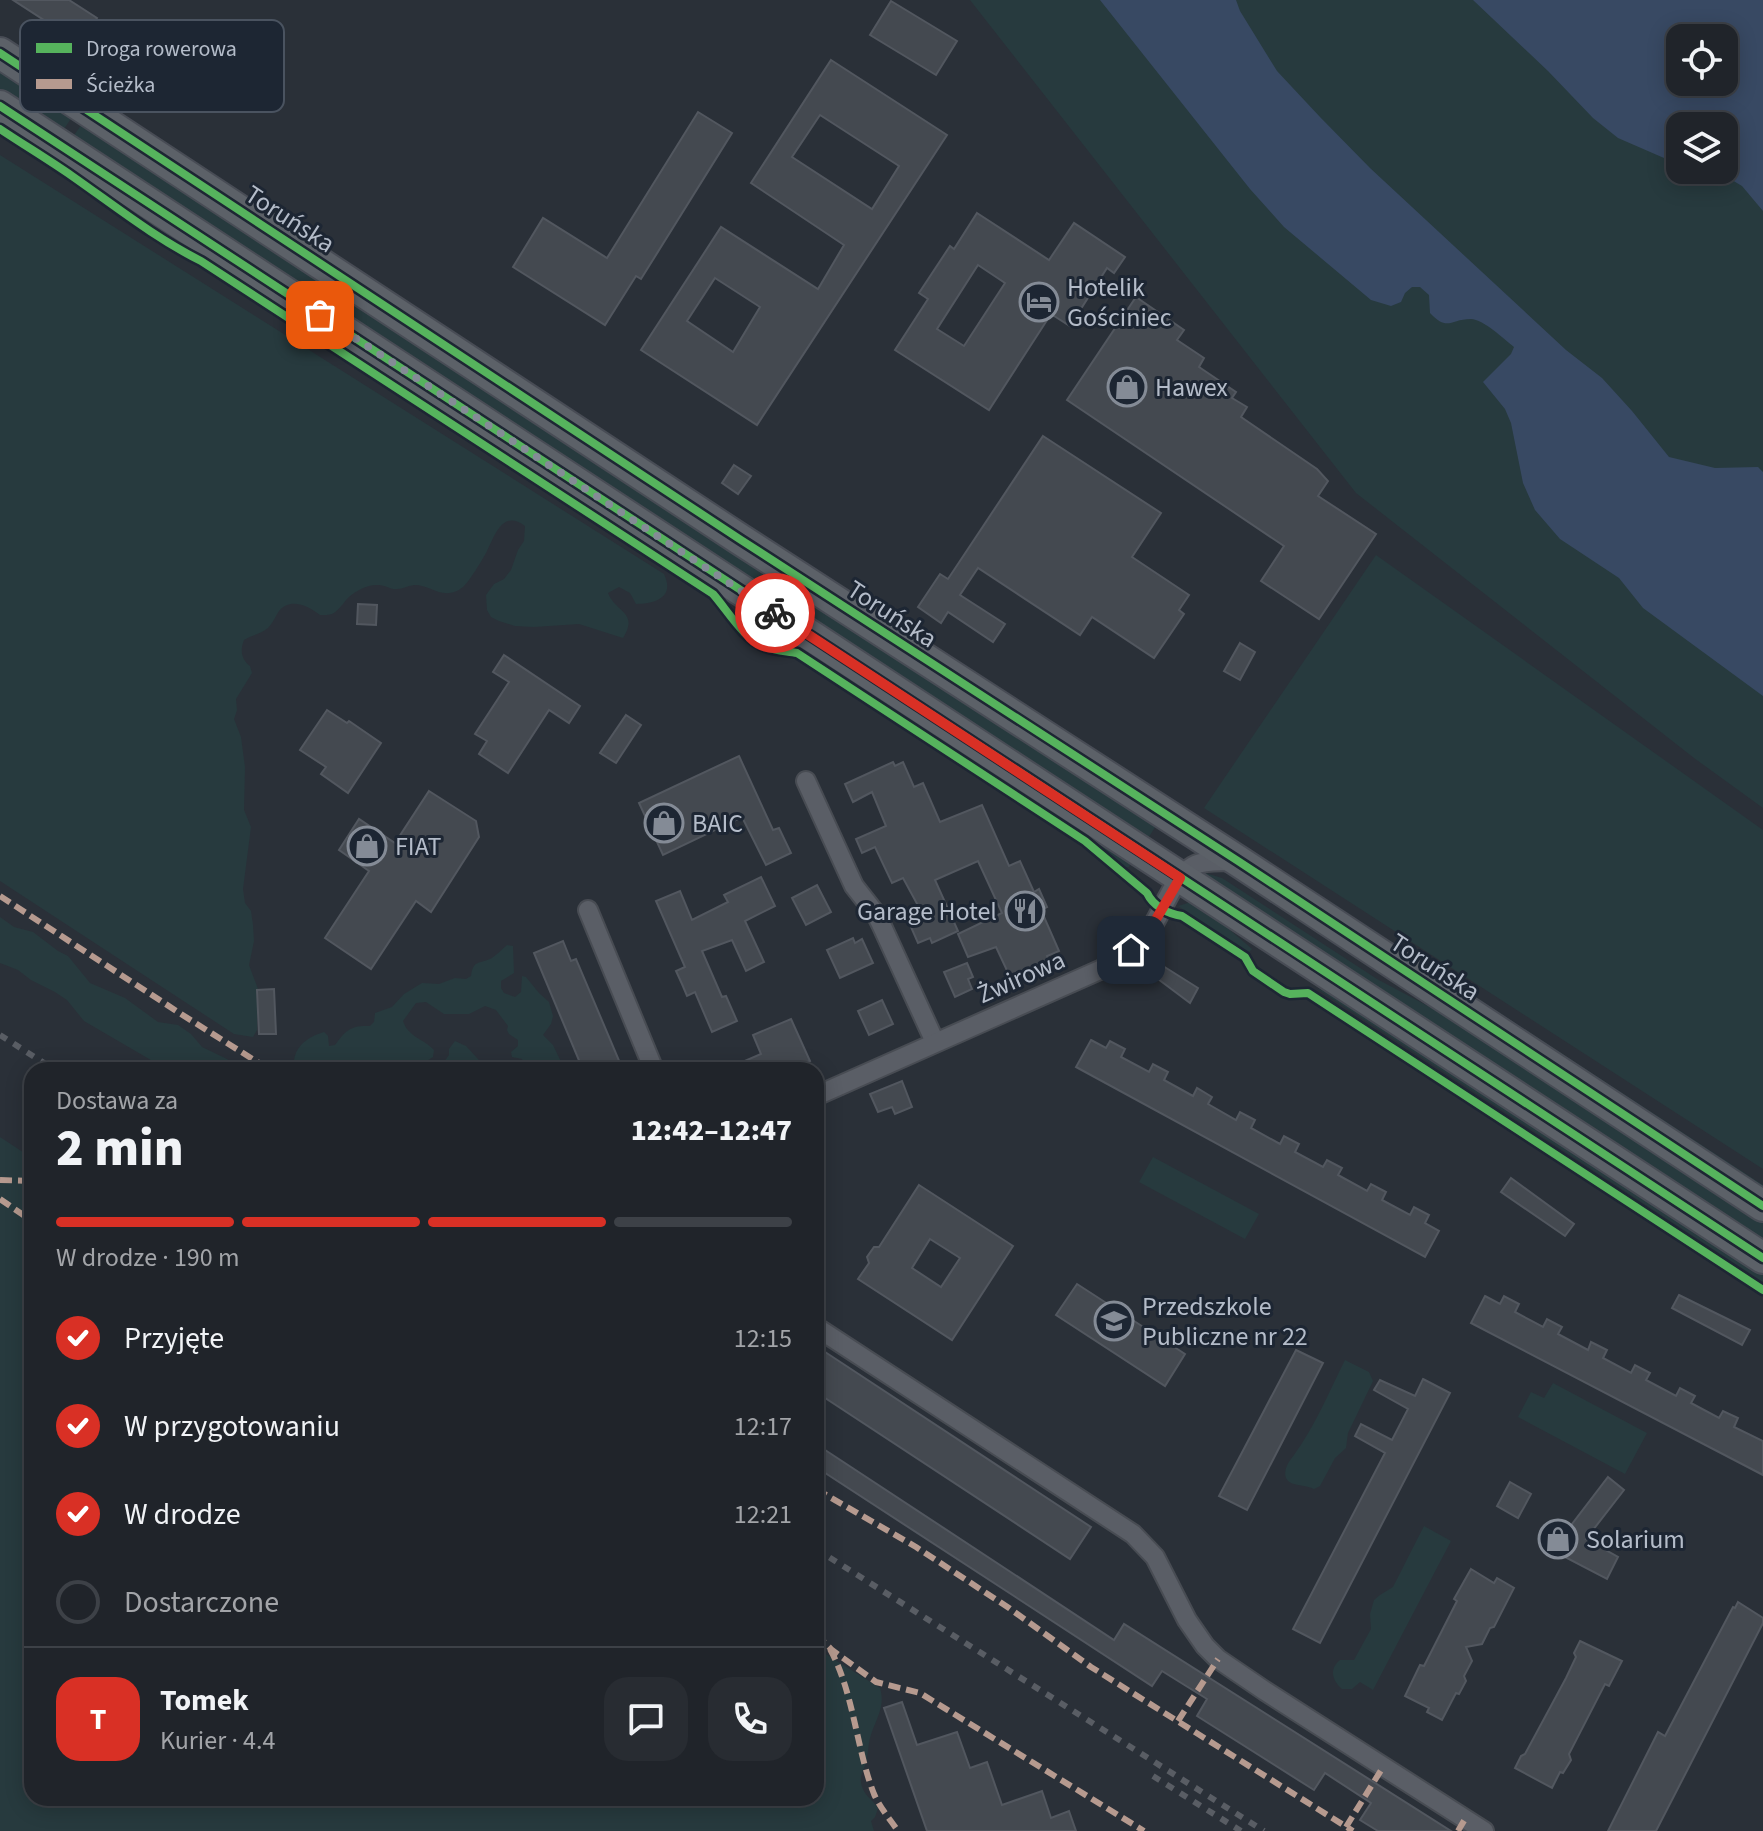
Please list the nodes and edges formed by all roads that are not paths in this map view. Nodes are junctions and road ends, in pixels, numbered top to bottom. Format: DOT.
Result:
graph roads {
  1 [pos="0,53"];
  2 [pos="20,66"];
  3 [pos="0,106"];
  4 [pos="90,112"];
  5 [pos="806,781"];
  6 [pos="1238,861"];
  7 [pos="1180,878"];
  8 [pos="588,910"];
  9 [pos="935,1042"];
  10 [pos="651,1062"];
  11 [pos="824,1092"];
  12 [pos="1763,1206"];
  13 [pos="1763,1258"];
  14 [pos="824,1332"];
  15 [pos="1484,1831"];
  1 -- 2 [label="main road, Toruńska"];
  3 -- 7 [label="main road"];
  4 -- 6 [label="main road, Toruńska"];
  5 -- 9 [label="street"];
  6 -- 7 [label="street"];
  6 -- 12 [label="main road, Toruńska"];
  7 -- 9 [label="street, Żwirowa"];
  7 -- 13 [label="main road"];
  8 -- 10 [label="street"];
  9 -- 11 [label="street, Żwirowa"];
  14 -- 15 [label="street"];
}
